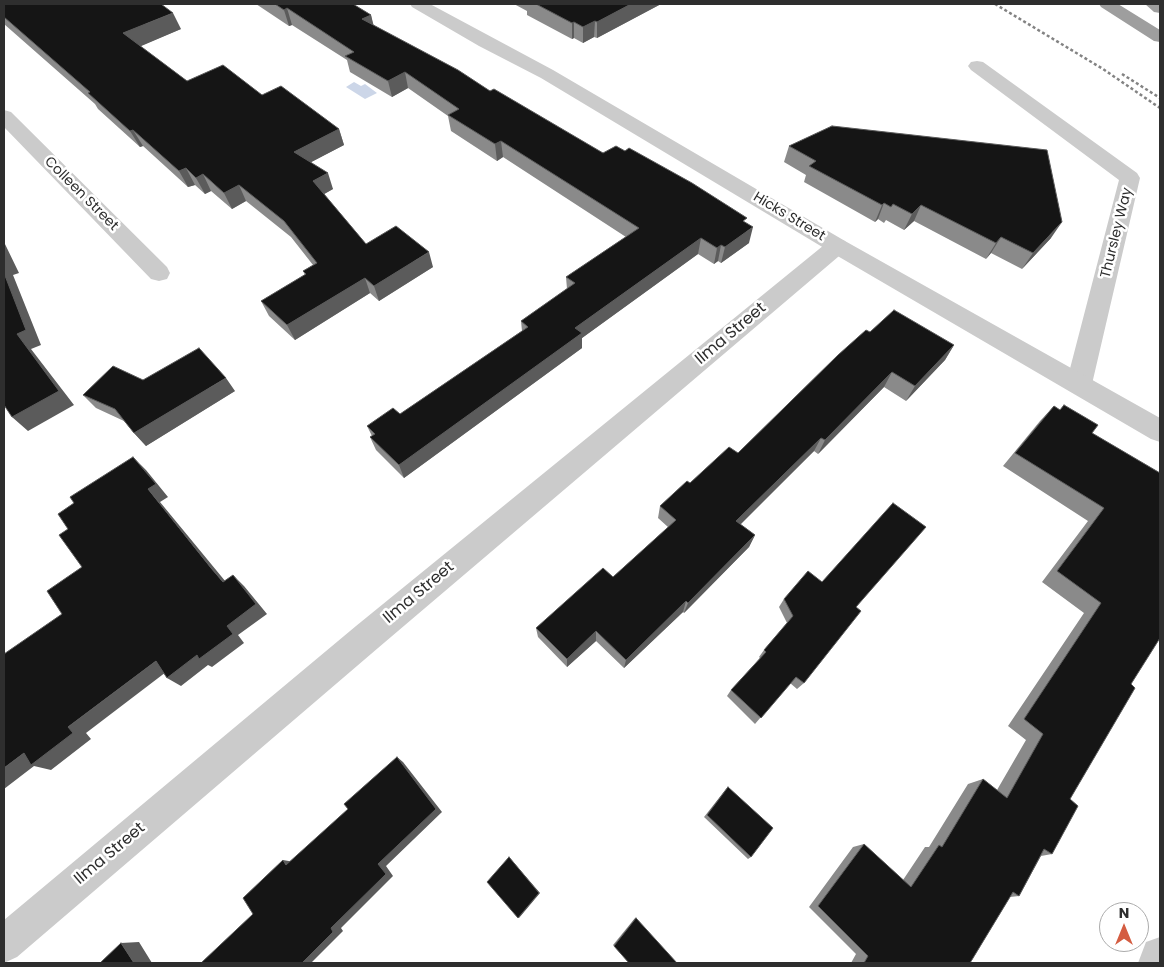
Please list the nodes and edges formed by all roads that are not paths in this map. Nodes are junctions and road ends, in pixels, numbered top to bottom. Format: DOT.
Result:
graph roads {
  1 [pos="418,4"];
  2 [pos="1108,4"];
  3 [pos="1153,4"];
  4 [pos="1160,8"];
  5 [pos="1160,37"];
  6 [pos="977,66"];
  7 [pos="4,116"];
  8 [pos="838,246"];
  9 [pos="159,273"];
  10 [pos="1079,384"];
  11 [pos="1160,431"];
  12 [pos="4,944"];
  13 [pos="1160,956"];
  14 [pos="1157,963"];
  1 -- 8 [label="street, Hicks Street"];
  2 -- 5 [label="highway"];
  3 -- 4 [label="highway"];
  6 -- 10 [label="street, Thursley Way"];
  7 -- 9 [label="street, Colleen Street"];
  8 -- 10 [label="street, Hicks Street"];
  8 -- 12 [label="street, Ilma Street"];
  10 -- 11 [label="street, Hicks Street"];
  13 -- 14 [label="street"];
}
